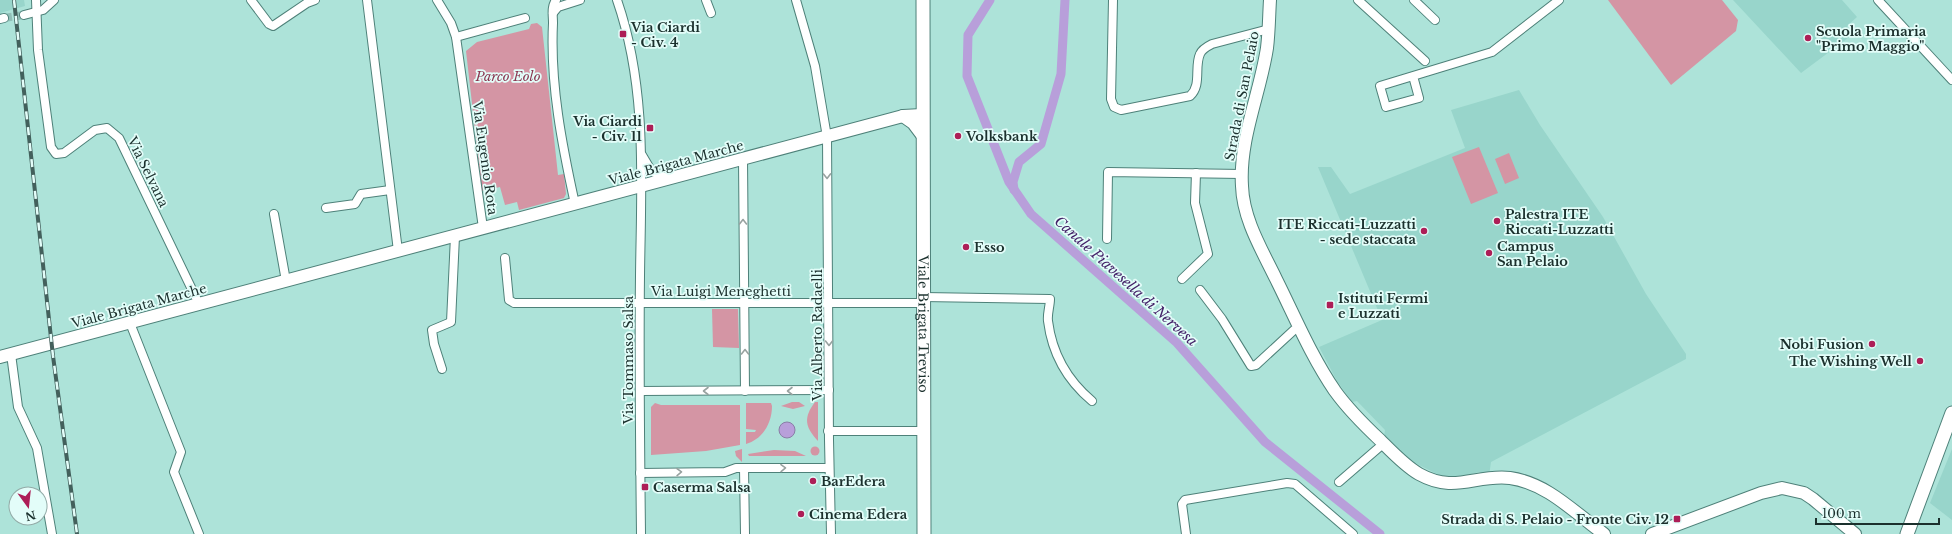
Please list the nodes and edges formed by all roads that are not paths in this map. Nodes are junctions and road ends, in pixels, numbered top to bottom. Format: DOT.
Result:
graph roads {
  1 [pos="36,0"];
  2 [pos="54,0"];
  3 [pos="251,0"];
  4 [pos="316,0"];
  5 [pos="367,0"];
  6 [pos="437,0"];
  7 [pos="580,0"];
  8 [pos="617,0"];
  9 [pos="706,0"];
  10 [pos="796,0"];
  11 [pos="923,0"];
  12 [pos="1113,0"];
  13 [pos="1270,0"];
  14 [pos="1358,0"];
  15 [pos="1414,0"];
  16 [pos="1559,0"];
  17 [pos="1878,0"];
  18 [pos="558,2"];
  19 [pos="36,13"];
  20 [pos="711,13"];
  21 [pos="24,15"];
  22 [pos="525,18"];
  23 [pos="1435,20"];
  24 [pos="1269,29"];
  25 [pos="456,37"];
  26 [pos="1425,61"];
  27 [pos="1413,76"];
  28 [pos="1952,80"];
  29 [pos="922,115"];
  30 [pos="903,116"];
  31 [pos="922,135"];
  32 [pos="827,137"];
  33 [pos="641,153"];
  34 [pos="743,159"];
  35 [pos="1196,173"];
  36 [pos="1242,174"];
  37 [pos="670,179"];
  38 [pos="642,186"];
  39 [pos="390,190"];
  40 [pos="575,204"];
  41 [pos="326,208"];
  42 [pos="274,214"];
  43 [pos="483,228"];
  44 [pos="455,236"];
  45 [pos="1107,239"];
  46 [pos="398,251"];
  47 [pos="505,258"];
  48 [pos="1182,279"];
  49 [pos="286,281"];
  50 [pos="1200,290"];
  51 [pos="923,300"];
  52 [pos="640,303"];
  53 [pos="744,303"];
  54 [pos="199,304"];
  55 [pos="829,304"];
  56 [pos="130,323"];
  57 [pos="1300,328"];
  58 [pos="6,355"];
  59 [pos="442,369"];
  60 [pos="829,390"];
  61 [pos="640,391"];
  62 [pos="745,391"];
  63 [pos="1092,401"];
  64 [pos="1952,413"];
  65 [pos="828,431"];
  66 [pos="924,431"];
  67 [pos="1383,444"];
  68 [pos="744,468"];
  69 [pos="829,468"];
  70 [pos="640,473"];
  71 [pos="1339,482"];
  72 [pos="52,534"];
  73 [pos="199,534"];
  74 [pos="641,534"];
  75 [pos="745,534"];
  76 [pos="831,534"];
  77 [pos="924,534"];
  78 [pos="1186,534"];
  79 [pos="1353,534"];
  80 [pos="1604,534"];
  81 [pos="1652,534"];
  82 [pos="1855,534"];
  83 [pos="1907,534"];
  1 -- 19 [label="street"];
  2 -- 19 [label="street"];
  3 -- 4 [label="street"];
  5 -- 39 [label="street"];
  6 -- 25 [label="street, Via Eugenio Rota"];
  7 -- 18 [label="street"];
  8 -- 33 [label="street, Via Tommaso Salsa"];
  9 -- 20 [label="street"];
  10 -- 32 [label="street, Via Alberto Radaelli"];
  11 -- 29 [label="main road, Viale Brigata Treviso"];
  12 -- 24 [label="street"];
  13 -- 24 [label="street, Strada di San Pelaio"];
  14 -- 26 [label="street"];
  15 -- 23 [label="street"];
  16 -- 27 [label="street"];
  17 -- 28 [label="street"];
  18 -- 40 [label="street"];
  19 -- 21 [label="street"];
  19 -- 54 [label="street, Via Selvana"];
  22 -- 25 [label="street"];
  24 -- 36 [label="street, Strada di San Pelaio"];
  25 -- 43 [label="street, Via Eugenio Rota"];
  27 -- 27 [label="street"];
  29 -- 30 [label="street, Viale Brigata Marche"];
  29 -- 31 [label="main road, Viale Brigata Treviso"];
  30 -- 31 [label="street"];
  30 -- 32 [label="street, Viale Brigata Marche"];
  31 -- 51 [label="main road, Viale Brigata Treviso"];
  32 -- 34 [label="street, Viale Brigata Marche"];
  32 -- 55 [label="street, Via Alberto Radaelli, one-way"];
  33 -- 37 [label="street"];
  33 -- 38 [label="street, Via Tommaso Salsa"];
  34 -- 37 [label="street, Viale Brigata Marche"];
  53 -- 34 [label="street, one-way"];
  35 -- 36 [label="street"];
  35 -- 45 [label="street"];
  35 -- 48 [label="street"];
  36 -- 57 [label="street, Strada di San Pelaio"];
  37 -- 38 [label="street, Viale Brigata Marche"];
  38 -- 40 [label="street, Viale Brigata Marche"];
  38 -- 52 [label="street, Via Tommaso Salsa"];
  39 -- 41 [label="street"];
  39 -- 46 [label="street"];
  40 -- 43 [label="street, Viale Brigata Marche"];
  42 -- 49 [label="street"];
  43 -- 44 [label="street, Viale Brigata Marche"];
  44 -- 46 [label="street, Viale Brigata Marche"];
  44 -- 59 [label="street"];
  46 -- 49 [label="street, Viale Brigata Marche"];
  47 -- 52 [label="street, Via Luigi Meneghetti"];
  49 -- 54 [label="street, Viale Brigata Marche"];
  50 -- 57 [label="street"];
  51 -- 55 [label="street, Via Luigi Meneghetti"];
  51 -- 63 [label="street, Via Luigi Meneghetti"];
  51 -- 66 [label="main road, Viale Brigata Treviso"];
  52 -- 53 [label="street, Via Luigi Meneghetti"];
  52 -- 61 [label="street, Via Tommaso Salsa"];
  53 -- 55 [label="street, Via Luigi Meneghetti"];
  62 -- 53 [label="street, one-way"];
  54 -- 56 [label="street, Viale Brigata Marche"];
  55 -- 60 [label="street, Via Alberto Radaelli, one-way"];
  56 -- 58 [label="street, Viale Brigata Marche"];
  56 -- 73 [label="street"];
  57 -- 67 [label="street, Strada di San Pelaio"];
  58 -- 72 [label="street"];
  60 -- 62 [label="street, one-way"];
  60 -- 65 [label="street, Via Alberto Radaelli"];
  62 -- 61 [label="street, one-way"];
  61 -- 70 [label="street, Via Tommaso Salsa"];
  64 -- 83 [label="main road"];
  65 -- 66 [label="street"];
  65 -- 69 [label="street, Via Alberto Radaelli"];
  66 -- 77 [label="main road, Viale Brigata Treviso"];
  67 -- 71 [label="street"];
  67 -- 80 [label="street, Strada di San Pelaio"];
  68 -- 69 [label="street, one-way"];
  70 -- 68 [label="street, one-way"];
  68 -- 75 [label="street"];
  69 -- 76 [label="street, Via Alberto Radaelli"];
  70 -- 74 [label="street, Via Tommaso Salsa"];
  78 -- 79 [label="street"];
  81 -- 82 [label="street"];
}
